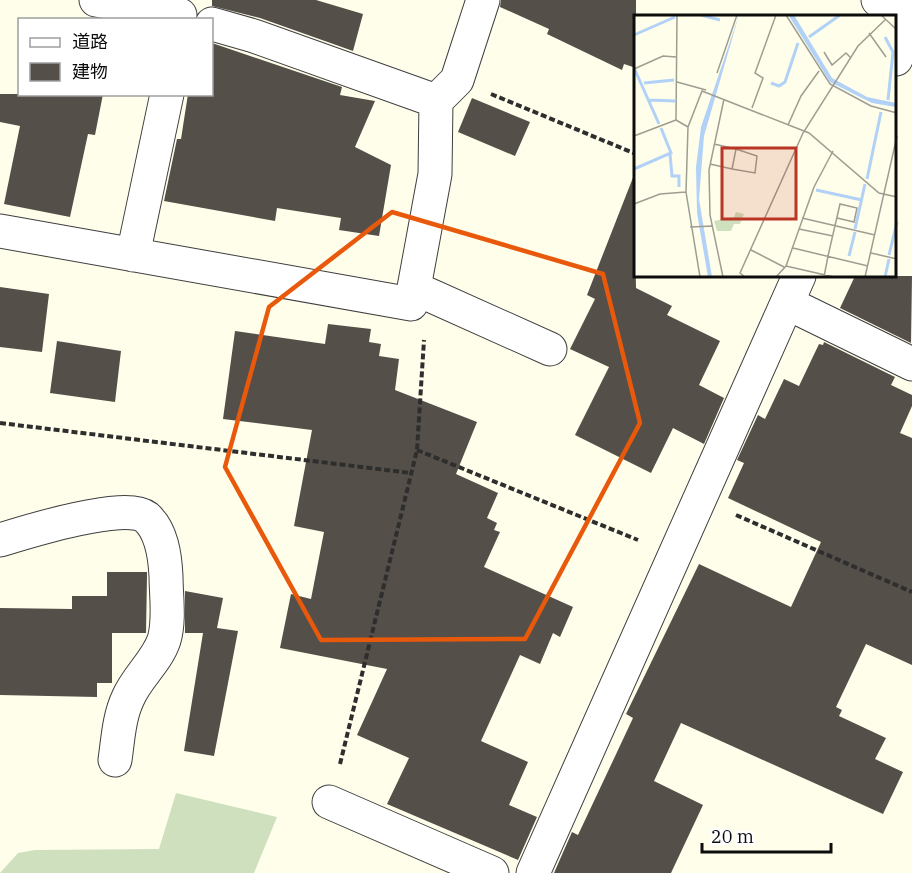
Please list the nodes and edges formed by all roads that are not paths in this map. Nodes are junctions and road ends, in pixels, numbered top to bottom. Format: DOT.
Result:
graph roads {
  1 [pos="96,0"];
  2 [pos="483,0"];
  3 [pos="878,0"];
  4 [pos="912,15"];
  5 [pos="185,18"];
  6 [pos="912,21"];
  7 [pos="213,24"];
  8 [pos="897,57"];
  9 [pos="447,91"];
  10 [pos="167,96"];
  11 [pos="0,231"];
  12 [pos="132,255"];
  13 [pos="793,290"];
  14 [pos="413,296"];
  15 [pos="550,349"];
  16 [pos="912,364"];
  17 [pos="0,540"];
  18 [pos="115,760"];
  19 [pos="329,802"];
  20 [pos="492,873"];
  21 [pos="533,873"];
  1 -- 5 [label="street"];
  2 -- 9 [label="street"];
  3 -- 4 [label="street"];
  6 -- 8 [label="street"];
  7 -- 9 [label="street"];
  9 -- 14 [label="street"];
  10 -- 12 [label="street"];
  11 -- 12 [label="street"];
  12 -- 14 [label="street"];
  13 -- 16 [label="street"];
  13 -- 21 [label="street"];
  14 -- 15 [label="street"];
  17 -- 18 [label="street"];
  19 -- 20 [label="street"];
}
